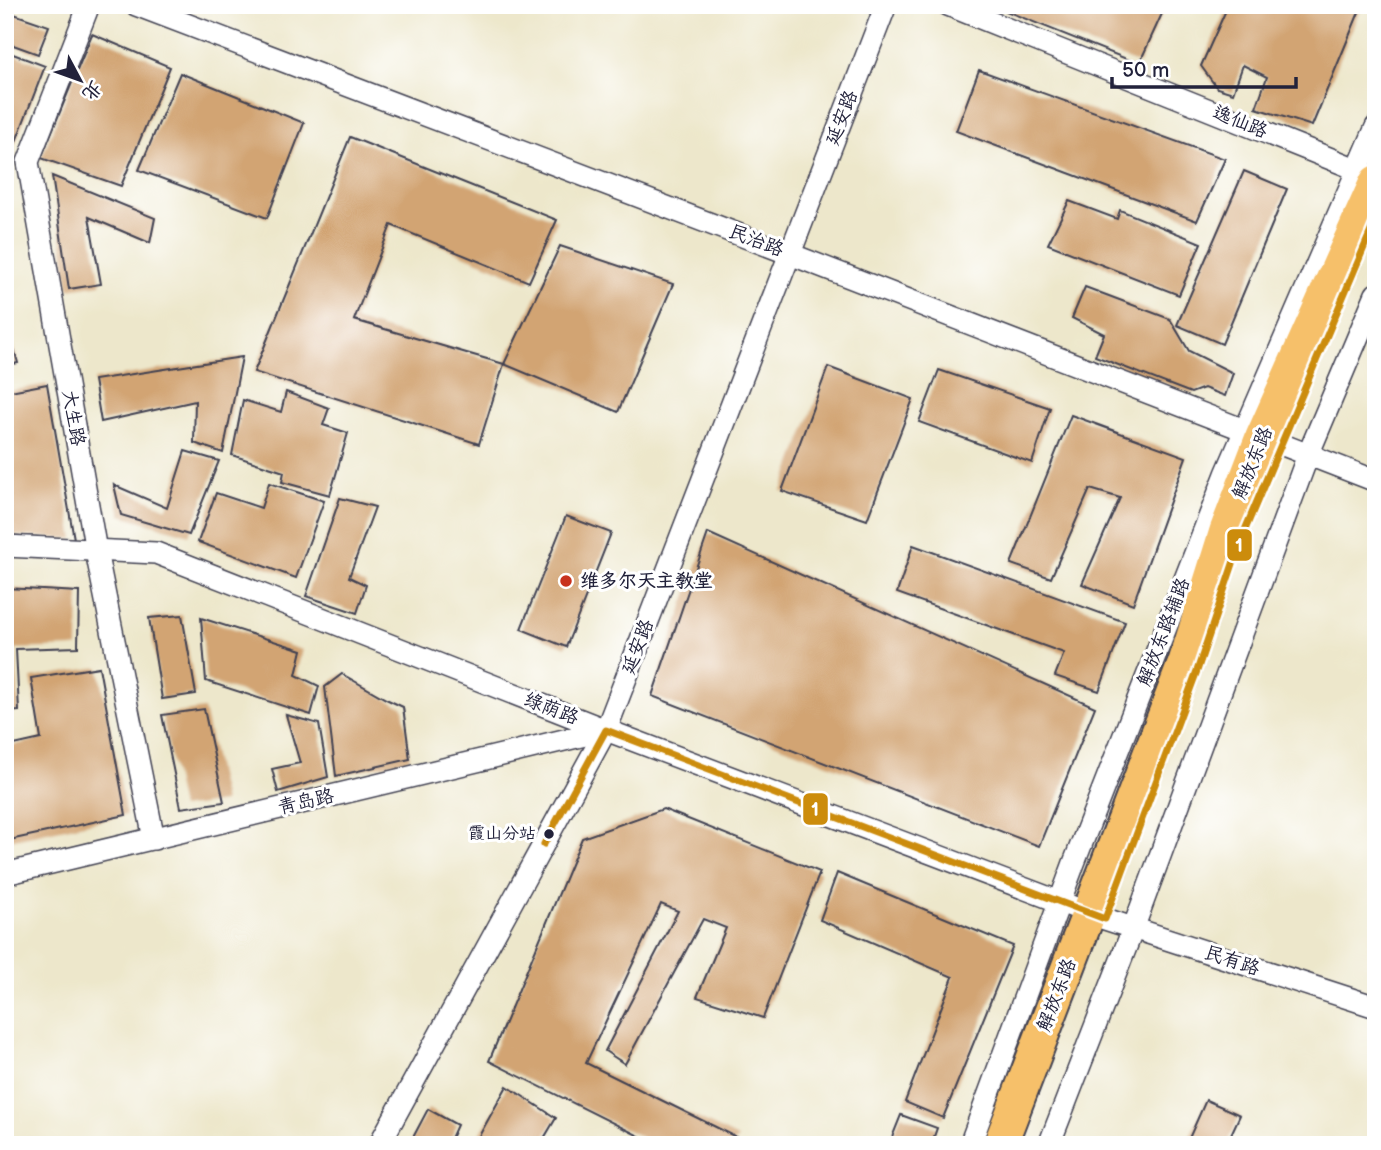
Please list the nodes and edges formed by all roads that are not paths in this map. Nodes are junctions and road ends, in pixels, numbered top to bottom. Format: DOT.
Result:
graph roads {
  1 [pos="89,5"];
  2 [pos="136,5"];
  3 [pos="886,5"];
  4 [pos="948,5"];
  5 [pos="1376,127"];
  6 [pos="1376,179"];
  7 [pos="1376,218"];
  8 [pos="790,254"];
  9 [pos="1376,294"];
  10 [pos="1283,445"];
  11 [pos="1376,481"];
  12 [pos="5,546"];
  13 [pos="96,551"];
  14 [pos="606,730"];
  15 [pos="154,839"];
  16 [pos="5,874"];
  17 [pos="1109,920"];
  18 [pos="1376,1007"];
  19 [pos="379,1145"];
  20 [pos="970,1145"];
  21 [pos="1000,1145"];
  22 [pos="1020,1145"];
  23 [pos="1049,1145"];
  1 -- 13 [label="street, 大生路"];
  2 -- 8 [label="street, 民治路"];
  3 -- 8 [label="street, 延安路"];
  4 -- 6 [label="street, 逸仙路"];
  5 -- 20 [label="street, 解放东路辅路"];
  6 -- 10 [label="main road, 解放东路"];
  7 -- 10 [label="main road, 解放东路"];
  8 -- 10 [label="street, 民治路"];
  8 -- 14 [label="street, 延安路"];
  9 -- 10 [label="street"];
  10 -- 11 [label="street, 民治路"];
  10 -- 17 [label="main road, 解放东路"];
  12 -- 13 [label="street, 绿荫路"];
  13 -- 14 [label="street, 绿荫路"];
  13 -- 15 [label="street, 大生路"];
  14 -- 15 [label="street, 青岛路"];
  14 -- 17 [label="street, 绿荫路"];
  14 -- 19 [label="street, 延安路"];
  15 -- 16 [label="street, 青岛路"];
  17 -- 18 [label="street, 民有路"];
  17 -- 21 [label="main road, 解放东路"];
  17 -- 22 [label="main road, 解放东路"];
  17 -- 23 [label="street"];
}
